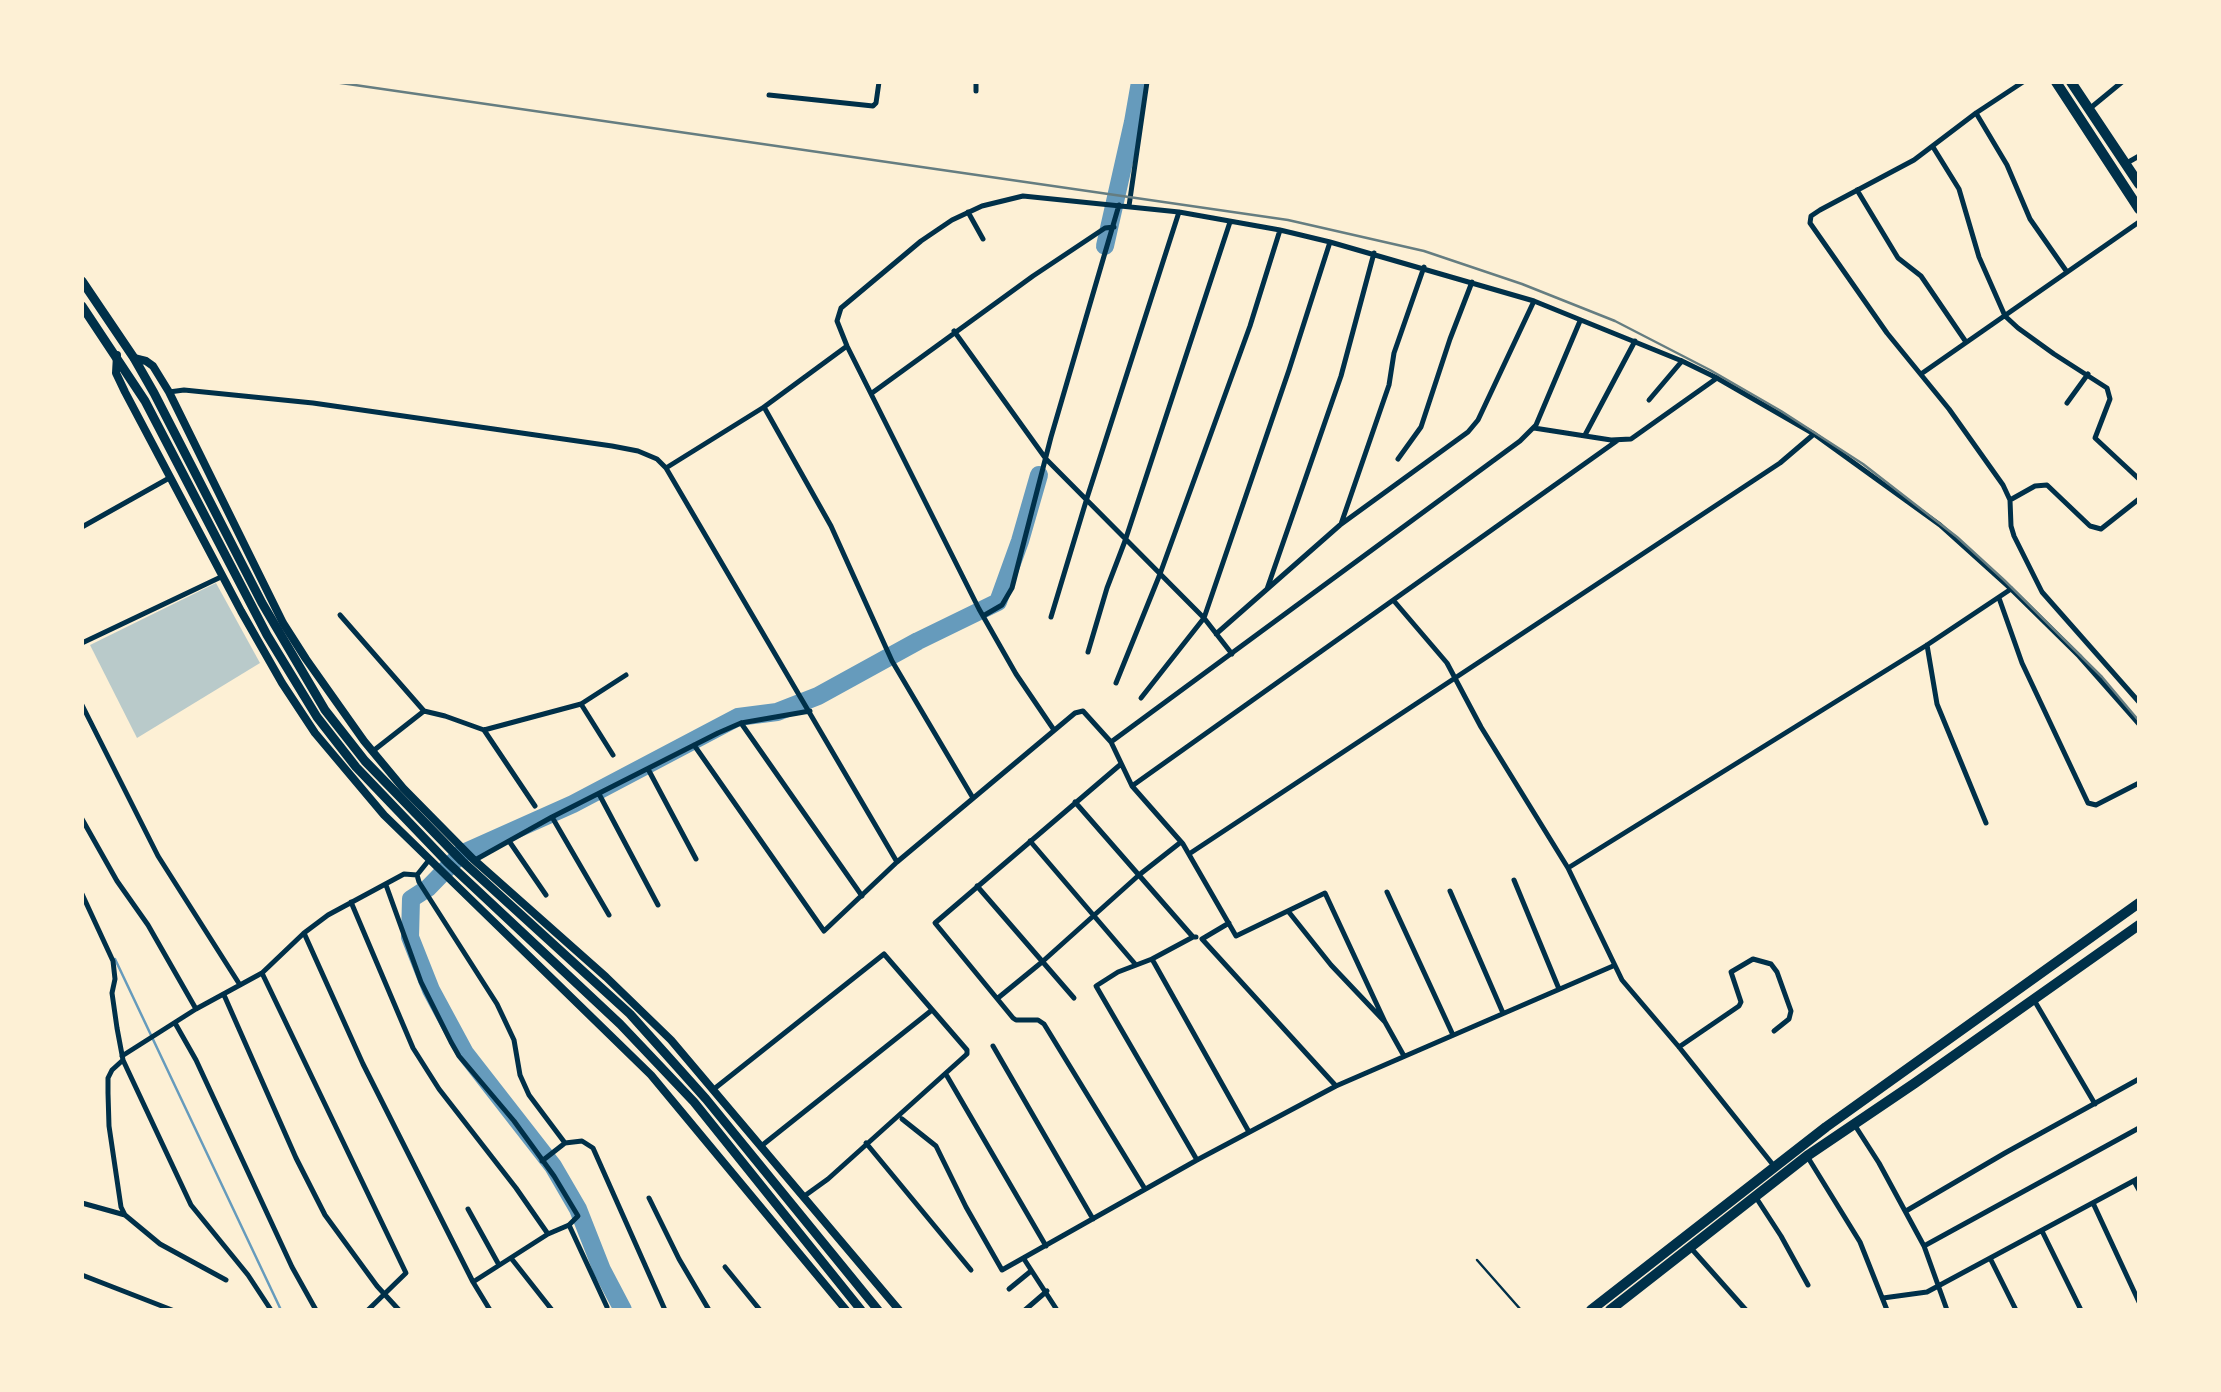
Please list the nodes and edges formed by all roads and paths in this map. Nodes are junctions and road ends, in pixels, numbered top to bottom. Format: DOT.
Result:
graph roads {
  1 [pos="879,82"];
  2 [pos="976,82"];
  3 [pos="1147,82"];
  4 [pos="2023,82"];
  5 [pos="2056,82"];
  6 [pos="2071,82"];
  7 [pos="2122,82"];
  8 [pos="976,91"];
  9 [pos="769,95"];
  10 [pos="2088,110"];
  11 [pos="1976,113"];
  12 [pos="1933,147"];
  13 [pos="2139,156"];
  14 [pos="2125,164"];
  15 [pos="2139,184"];
  16 [pos="1857,190"];
  17 [pos="1116,205"];
  18 [pos="1129,206"];
  19 [pos="2139,209"];
  20 [pos="968,212"];
  21 [pos="1179,212"];
  22 [pos="1230,222"];
  23 [pos="2139,222"];
  24 [pos="1111,227"];
  25 [pos="1280,230"];
  26 [pos="983,239"];
  27 [pos="1330,242"];
  28 [pos="1374,253"];
  29 [pos="1424,267"];
  30 [pos="2067,272"];
  31 [pos="82,281"];
  32 [pos="1472,282"];
  33 [pos="1534,301"];
  34 [pos="82,306"];
  35 [pos="2005,316"];
  36 [pos="1580,321"];
  37 [pos="954,331"];
  38 [pos="1635,341"];
  39 [pos="1966,342"];
  40 [pos="847,346"];
  41 [pos="117,355"];
  42 [pos="134,358"];
  43 [pos="1682,361"];
  44 [pos="1921,374"];
  45 [pos="2088,374"];
  46 [pos="1717,379"];
  47 [pos="169,392"];
  48 [pos="872,393"];
  49 [pos="1648,400"];
  50 [pos="2067,403"];
  51 [pos="764,407"];
  52 [pos="1534,428"];
  53 [pos="1814,434"];
  54 [pos="1584,435"];
  55 [pos="1618,440"];
  56 [pos="1044,457"];
  57 [pos="1398,460"];
  58 [pos="666,468"];
  59 [pos="171,477"];
  60 [pos="2139,479"];
  61 [pos="1087,498"];
  62 [pos="2139,499"];
  63 [pos="2010,500"];
  64 [pos="222,513"];
  65 [pos="1340,525"];
  66 [pos="82,527"];
  67 [pos="1125,541"];
  68 [pos="1160,574"];
  69 [pos="223,576"];
  70 [pos="1267,589"];
  71 [pos="2011,589"];
  72 [pos="1999,598"];
  73 [pos="1394,601"];
  74 [pos="340,615"];
  75 [pos="983,615"];
  76 [pos="1051,617"];
  77 [pos="1204,618"];
  78 [pos="1216,634"];
  79 [pos="82,643"];
  80 [pos="1927,645"];
  81 [pos="295,651"];
  82 [pos="1088,652"];
  83 [pos="1232,654"];
  84 [pos="626,675"];
  85 [pos="1455,677"];
  86 [pos="1116,683"];
  87 [pos="1141,698"];
  88 [pos="2139,702"];
  89 [pos="581,704"];
  90 [pos="82,705"];
  91 [pos="808,708"];
  92 [pos="424,711"];
  93 [pos="741,723"];
  94 [pos="2139,724"];
  95 [pos="484,730"];
  96 [pos="1054,730"];
  97 [pos="1111,742"];
  98 [pos="694,746"];
  99 [pos="373,751"];
  100 [pos="613,755"];
  101 [pos="1121,764"];
  102 [pos="648,769"];
  103 [pos="380,777"];
  104 [pos="2139,783"];
  105 [pos="373,784"];
  106 [pos="1132,786"];
  107 [pos="365,792"];
  108 [pos="599,794"];
  109 [pos="973,798"];
  110 [pos="1075,802"];
  111 [pos="535,806"];
  112 [pos="552,817"];
  113 [pos="82,819"];
  114 [pos="1986,823"];
  115 [pos="509,841"];
  116 [pos="1030,841"];
  117 [pos="1181,842"];
  118 [pos="459,854"];
  119 [pos="1189,854"];
  120 [pos="474,859"];
  121 [pos="696,859"];
  122 [pos="429,860"];
  123 [pos="897,862"];
  124 [pos="1568,868"];
  125 [pos="1139,875"];
  126 [pos="418,878"];
  127 [pos="1514,880"];
  128 [pos="386,885"];
  129 [pos="977,886"];
  130 [pos="1450,891"];
  131 [pos="1387,892"];
  132 [pos="82,894"];
  133 [pos="545,895"];
  134 [pos="862,896"];
  135 [pos="351,902"];
  136 [pos="2139,903"];
  137 [pos="658,905"];
  138 [pos="1288,911"];
  139 [pos="609,915"];
  140 [pos="1094,916"];
  141 [pos="1229,923"];
  142 [pos="2139,925"];
  143 [pos="304,933"];
  144 [pos="1193,937"];
  145 [pos="1202,939"];
  146 [pos="1152,959"];
  147 [pos="1042,962"];
  148 [pos="1136,965"];
  149 [pos="1613,966"];
  150 [pos="262,973"];
  151 [pos="240,985"];
  152 [pos="1559,989"];
  153 [pos="224,995"];
  154 [pos="998,998"];
  155 [pos="1074,998"];
  156 [pos="2034,1000"];
  157 [pos="196,1009"];
  158 [pos="932,1010"];
  159 [pos="1503,1013"];
  160 [pos="1385,1022"];
  161 [pos="175,1023"];
  162 [pos="1962,1028"];
  163 [pos="1774,1031"];
  164 [pos="1453,1035"];
  165 [pos="1973,1042"];
  166 [pos="993,1046"];
  167 [pos="1679,1046"];
  168 [pos="1404,1056"];
  169 [pos="123,1058"];
  170 [pos="947,1076"];
  171 [pos="2139,1079"];
  172 [pos="1336,1086"];
  173 [pos="714,1089"];
  174 [pos="2095,1104"];
  175 [pos="902,1119"];
  176 [pos="1854,1124"];
  177 [pos="713,1125"];
  178 [pos="2139,1128"];
  179 [pos="1249,1132"];
  180 [pos="701,1135"];
  181 [pos="565,1143"];
  182 [pos="866,1143"];
  183 [pos="760,1147"];
  184 [pos="1807,1156"];
  185 [pos="543,1160"];
  186 [pos="1197,1160"];
  187 [pos="1774,1166"];
  188 [pos="2136,1180"];
  189 [pos="1145,1189"];
  190 [pos="2139,1190"];
  191 [pos="1755,1196"];
  192 [pos="803,1197"];
  193 [pos="649,1198"];
  194 [pos="82,1203"];
  195 [pos="2093,1203"];
  196 [pos="468,1209"];
  197 [pos="1906,1211"];
  198 [pos="125,1215"];
  199 [pos="1093,1219"];
  200 [pos="569,1225"];
  201 [pos="2042,1231"];
  202 [pos="548,1234"];
  203 [pos="1046,1246"];
  204 [pos="1924,1246"];
  205 [pos="1690,1248"];
  206 [pos="512,1258"];
  207 [pos="1990,1258"];
  208 [pos="1024,1259"];
  209 [pos="1477,1260"];
  210 [pos="499,1265"];
  211 [pos="726,1267"];
  212 [pos="971,1270"];
  213 [pos="1031,1271"];
  214 [pos="82,1275"];
  215 [pos="226,1280"];
  216 [pos="473,1282"];
  217 [pos="1808,1285"];
  218 [pos="1938,1286"];
  219 [pos="1009,1289"];
  220 [pos="1046,1292"];
  221 [pos="384,1294"];
  222 [pos="1883,1298"];
  223 [pos="2139,1302"];
  224 [pos="1622,1306"];
  225 [pos="607,1307"];
  226 [pos="172,1310"];
  227 [pos="271,1310"];
  228 [pos="316,1310"];
  229 [pos="368,1310"];
  230 [pos="399,1310"];
  231 [pos="490,1310"];
  232 [pos="552,1310"];
  233 [pos="665,1310"];
  234 [pos="709,1310"];
  235 [pos="760,1310"];
  236 [pos="846,1310"];
  237 [pos="861,1310"];
  238 [pos="878,1310"];
  239 [pos="899,1310"];
  240 [pos="1025,1310"];
  241 [pos="1058,1310"];
  242 [pos="1521,1310"];
  243 [pos="1591,1310"];
  244 [pos="1610,1310"];
  245 [pos="1746,1310"];
  246 [pos="1887,1310"];
  247 [pos="1947,1310"];
  248 [pos="2015,1310"];
  249 [pos="2081,1310"];
  1 -- 9 [label="street"];
  2 -- 8 [label="street"];
  3 -- 18 [label="street"];
  4 -- 11 [label="street"];
  5 -- 19 [label="highway"];
  6 -- 10 [label="highway"];
  7 -- 10 [label="street"];
  10 -- 14 [label="highway"];
  11 -- 12 [label="street"];
  11 -- 30 [label="street"];
  12 -- 16 [label="street"];
  12 -- 35 [label="street"];
  13 -- 14 [label="street"];
  14 -- 15 [label="highway"];
  16 -- 39 [label="street"];
  16 -- 44 [label="street"];
  17 -- 18 [label="street"];
  17 -- 20 [label="street"];
  17 -- 24 [label="street"];
  18 -- 21 [label="street"];
  20 -- 26 [label="street"];
  20 -- 40 [label="street"];
  21 -- 22 [label="street"];
  21 -- 61 [label="street"];
  22 -- 25 [label="street"];
  22 -- 67 [label="street"];
  23 -- 30 [label="street"];
  24 -- 37 [label="street"];
  24 -- 56 [label="street"];
  25 -- 27 [label="street"];
  25 -- 68 [label="street"];
  27 -- 28 [label="street"];
  27 -- 77 [label="street"];
  28 -- 29 [label="street"];
  28 -- 70 [label="street"];
  29 -- 32 [label="street"];
  29 -- 65 [label="street"];
  30 -- 35 [label="street"];
  31 -- 42 [label="main road"];
  32 -- 33 [label="street"];
  32 -- 57 [label="street"];
  33 -- 36 [label="street"];
  33 -- 65 [label="street"];
  34 -- 41 [label="main road"];
  35 -- 39 [label="street"];
  35 -- 45 [label="street"];
  36 -- 38 [label="street"];
  36 -- 52 [label="street"];
  37 -- 48 [label="street"];
  37 -- 56 [label="street"];
  38 -- 43 [label="street"];
  38 -- 54 [label="street"];
  39 -- 44 [label="street"];
  40 -- 48 [label="street"];
  40 -- 51 [label="street"];
  41 -- 59 [label="main road"];
  41 -- 105 [label="main road"];
  42 -- 47 [label="main road"];
  42 -- 64 [label="main road"];
  43 -- 46 [label="street"];
  43 -- 49 [label="street"];
  44 -- 63 [label="street"];
  45 -- 50 [label="street"];
  45 -- 60 [label="street"];
  46 -- 53 [label="street"];
  46 -- 55 [label="street"];
  47 -- 58 [label="street"];
  47 -- 64 [label="main road"];
  48 -- 75 [label="street"];
  51 -- 58 [label="street"];
  51 -- 109 [label="street"];
  52 -- 54 [label="street"];
  52 -- 83 [label="street"];
  53 -- 71 [label="street"];
  53 -- 85 [label="street"];
  54 -- 55 [label="street"];
  55 -- 73 [label="street"];
  56 -- 61 [label="street"];
  56 -- 75 [label="street"];
  58 -- 91 [label="street"];
  59 -- 66 [label="street"];
  59 -- 69 [label="main road"];
  61 -- 67 [label="street"];
  61 -- 76 [label="street"];
  62 -- 63 [label="street"];
  63 -- 88 [label="street"];
  64 -- 81 [label="main road"];
  65 -- 70 [label="street"];
  67 -- 68 [label="street"];
  67 -- 82 [label="street"];
  68 -- 77 [label="street"];
  68 -- 86 [label="street"];
  69 -- 79 [label="street"];
  69 -- 107 [label="main road"];
  70 -- 78 [label="street"];
  71 -- 72 [label="street"];
  71 -- 94 [label="street"];
  72 -- 80 [label="street"];
  72 -- 104 [label="street"];
  73 -- 85 [label="street"];
  73 -- 106 [label="street"];
  74 -- 92 [label="street"];
  75 -- 96 [label="street"];
  77 -- 78 [label="street"];
  77 -- 87 [label="street"];
  78 -- 83 [label="street"];
  80 -- 114 [label="street"];
  80 -- 124 [label="street"];
  81 -- 99 [label="main road"];
  81 -- 103 [label="main road"];
  83 -- 97 [label="street"];
  84 -- 89 [label="street"];
  85 -- 119 [label="street"];
  85 -- 124 [label="street"];
  89 -- 95 [label="street"];
  89 -- 100 [label="street"];
  90 -- 151 [label="street"];
  91 -- 93 [label="street"];
  91 -- 123 [label="street"];
  92 -- 95 [label="street"];
  92 -- 99 [label="street"];
  93 -- 98 [label="street"];
  93 -- 134 [label="street"];
  95 -- 111 [label="street"];
  96 -- 97 [label="street"];
  96 -- 109 [label="street"];
  97 -- 101 [label="street"];
  98 -- 102 [label="street"];
  98 -- 134 [label="street"];
  99 -- 118 [label="main road"];
  101 -- 106 [label="street"];
  101 -- 110 [label="street"];
  102 -- 108 [label="street"];
  102 -- 121 [label="street"];
  103 -- 105 [label="main road"];
  103 -- 118 [label="main road"];
  105 -- 107 [label="main road"];
  105 -- 177 [label="main road"];
  106 -- 117 [label="street"];
  107 -- 122 [label="main road"];
  108 -- 112 [label="street"];
  108 -- 137 [label="street"];
  109 -- 123 [label="street"];
  110 -- 116 [label="street"];
  110 -- 125 [label="street"];
  112 -- 115 [label="street"];
  112 -- 139 [label="street"];
  113 -- 157 [label="street"];
  115 -- 120 [label="street"];
  115 -- 133 [label="street"];
  116 -- 129 [label="street"];
  116 -- 140 [label="street"];
  117 -- 119 [label="street"];
  117 -- 125 [label="street"];
  118 -- 120 [label="main road"];
  118 -- 238 [label="main road"];
  119 -- 141 [label="street"];
  120 -- 173 [label="main road"];
  122 -- 126 [label="street"];
  122 -- 180 [label="main road"];
  123 -- 134 [label="street"];
  124 -- 149 [label="street"];
  125 -- 140 [label="street"];
  125 -- 144 [label="street"];
  126 -- 128 [label="street"];
  126 -- 181 [label="street"];
  127 -- 152 [label="street"];
  128 -- 135 [label="street"];
  128 -- 185 [label="street"];
  129 -- 147 [label="street"];
  129 -- 154 [label="street"];
  130 -- 159 [label="street"];
  131 -- 164 [label="street"];
  132 -- 169 [label="street"];
  135 -- 143 [label="street"];
  135 -- 202 [label="street"];
  136 -- 162 [label="highway"];
  138 -- 141 [label="street"];
  138 -- 160 [label="street"];
  138 -- 160 [label="street"];
  140 -- 147 [label="street"];
  140 -- 148 [label="street"];
  141 -- 145 [label="street"];
  142 -- 156 [label="highway"];
  143 -- 150 [label="street"];
  143 -- 216 [label="street"];
  144 -- 145 [label="street"];
  144 -- 146 [label="street"];
  145 -- 172 [label="street"];
  146 -- 148 [label="street"];
  146 -- 179 [label="street"];
  147 -- 154 [label="street"];
  147 -- 155 [label="street"];
  148 -- 186 [label="street"];
  149 -- 152 [label="street"];
  149 -- 167 [label="street"];
  150 -- 151 [label="street"];
  150 -- 221 [label="street"];
  151 -- 153 [label="street"];
  152 -- 159 [label="street"];
  153 -- 157 [label="street"];
  153 -- 221 [label="street"];
  154 -- 189 [label="street"];
  156 -- 165 [label="highway"];
  156 -- 174 [label="street"];
  157 -- 161 [label="street"];
  158 -- 173 [label="street"];
  158 -- 182 [label="street"];
  158 -- 183 [label="street"];
  159 -- 164 [label="street"];
  160 -- 168 [label="street"];
  161 -- 169 [label="street"];
  161 -- 228 [label="street"];
  162 -- 165 [label="highway"];
  162 -- 187 [label="highway"];
  163 -- 167 [label="street"];
  164 -- 168 [label="street"];
  165 -- 176 [label="highway"];
  166 -- 199 [label="street"];
  167 -- 187 [label="street"];
  168 -- 172 [label="street"];
  169 -- 198 [label="street"];
  169 -- 227 [label="street"];
  170 -- 203 [label="street"];
  171 -- 174 [label="street"];
  172 -- 179 [label="street"];
  173 -- 183 [label="main road"];
  174 -- 197 [label="street"];
  175 -- 208 [label="street"];
  176 -- 184 [label="highway"];
  176 -- 197 [label="street"];
  177 -- 180 [label="main road"];
  177 -- 237 [label="main road"];
  178 -- 204 [label="street"];
  179 -- 186 [label="street"];
  180 -- 236 [label="main road"];
  181 -- 185 [label="street"];
  181 -- 233 [label="street"];
  182 -- 192 [label="street"];
  182 -- 212 [label="street"];
  183 -- 192 [label="main road"];
  184 -- 191 [label="highway"];
  184 -- 222 [label="street"];
  185 -- 200 [label="street"];
  186 -- 189 [label="street"];
  187 -- 243 [label="highway"];
  188 -- 190 [label="street"];
  188 -- 195 [label="street"];
  189 -- 199 [label="street"];
  191 -- 205 [label="highway"];
  191 -- 217 [label="street"];
  192 -- 239 [label="main road"];
  193 -- 234 [label="street"];
  194 -- 198 [label="street"];
  195 -- 201 [label="street"];
  195 -- 223 [label="street"];
  196 -- 210 [label="street"];
  197 -- 204 [label="street"];
  198 -- 215 [label="street"];
  199 -- 203 [label="street"];
  200 -- 202 [label="street"];
  200 -- 225 [label="street"];
  201 -- 207 [label="street"];
  201 -- 249 [label="street"];
  202 -- 206 [label="street"];
  203 -- 208 [label="street"];
  204 -- 218 [label="street"];
  205 -- 224 [label="highway"];
  205 -- 245 [label="street"];
  206 -- 210 [label="street"];
  206 -- 232 [label="street"];
  207 -- 218 [label="street"];
  207 -- 248 [label="street"];
  208 -- 213 [label="street"];
  209 -- 242 [label="lane"];
  210 -- 216 [label="street"];
  211 -- 235 [label="street"];
  213 -- 219 [label="street"];
  213 -- 220 [label="street"];
  214 -- 226 [label="street"];
  216 -- 231 [label="street"];
  218 -- 222 [label="street"];
  218 -- 247 [label="street"];
  220 -- 240 [label="street"];
  220 -- 241 [label="street"];
  221 -- 229 [label="street"];
  221 -- 230 [label="street"];
  222 -- 246 [label="street"];
  224 -- 244 [label="highway"];
}
